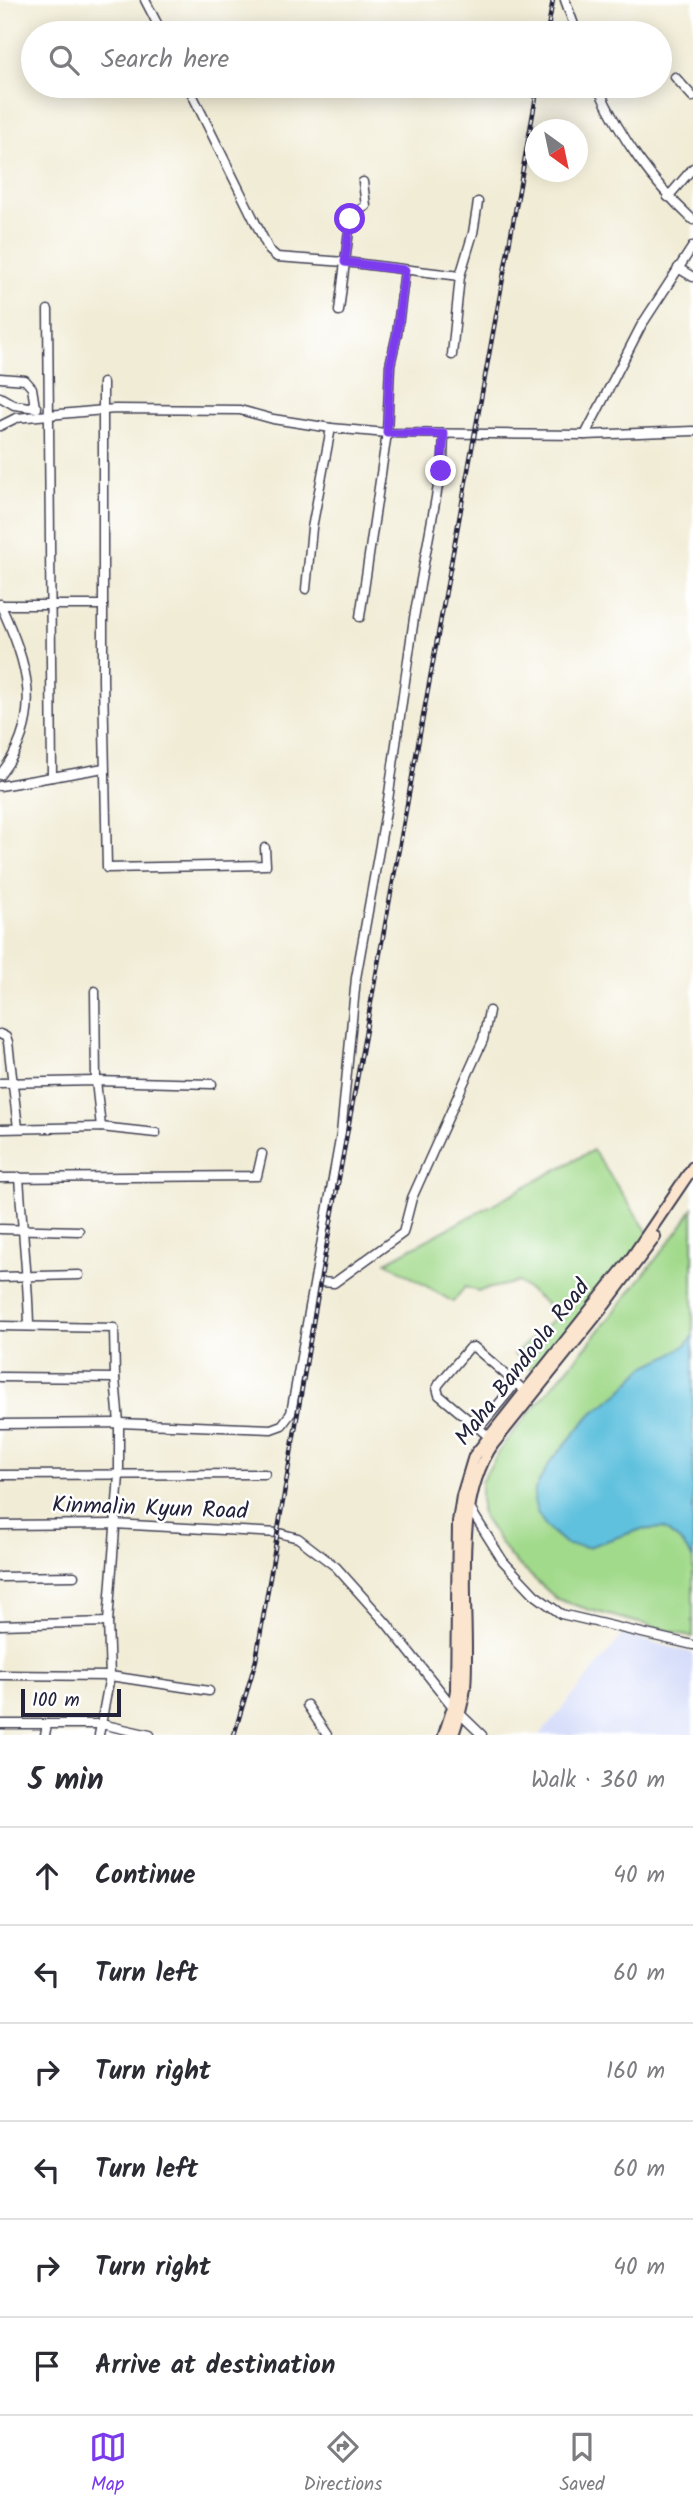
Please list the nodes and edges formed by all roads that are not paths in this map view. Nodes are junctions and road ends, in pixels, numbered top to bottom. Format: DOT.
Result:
graph roads {
  1 [pos="145,0"];
  2 [pos="565,0"];
  3 [pos="156,21"];
  4 [pos="573,21"];
  5 [pos="675,76"];
  6 [pos="693,97"];
  7 [pos="194,98"];
  8 [pos="603,98"];
  9 [pos="693,168"];
  10 [pos="363,182"];
  11 [pos="668,197"];
  12 [pos="478,202"];
  13 [pos="693,220"];
  14 [pos="693,246"];
  15 [pos="345,262"];
  16 [pos="678,268"];
  17 [pos="405,270"];
  18 [pos="460,276"];
  19 [pos="693,276"];
  20 [pos="48,310"];
  21 [pos="339,311"];
  22 [pos="452,355"];
  23 [pos="0,379"];
  24 [pos="103,383"];
  25 [pos="0,397"];
  26 [pos="35,407"];
  27 [pos="103,410"];
  28 [pos="48,412"];
  29 [pos="0,426"];
  30 [pos="331,428"];
  31 [pos="693,431"];
  32 [pos="387,433"];
  33 [pos="444,434"];
  34 [pos="584,435"];
  35 [pos="306,589"];
  36 [pos="0,604"];
  37 [pos="50,605"];
  38 [pos="103,605"];
  39 [pos="360,617"];
  40 [pos="104,768"];
  41 [pos="0,775"];
  42 [pos="52,777"];
  43 [pos="0,786"];
  44 [pos="265,848"];
  45 [pos="95,991"];
  46 [pos="489,1011"];
  47 [pos="0,1034"];
  48 [pos="96,1081"];
  49 [pos="0,1083"];
  50 [pos="13,1083"];
  51 [pos="212,1084"];
  52 [pos="101,1127"];
  53 [pos="18,1128"];
  54 [pos="0,1129"];
  55 [pos="156,1133"];
  56 [pos="262,1154"];
  57 [pos="693,1167"];
  58 [pos="19,1177"];
  59 [pos="0,1178"];
  60 [pos="693,1180"];
  61 [pos="0,1229"];
  62 [pos="22,1230"];
  63 [pos="79,1231"];
  64 [pos="79,1275"];
  65 [pos="0,1277"];
  66 [pos="28,1278"];
  67 [pos="320,1282"];
  68 [pos="0,1326"];
  69 [pos="29,1326"];
  70 [pos="0,1377"];
  71 [pos="115,1378"];
  72 [pos="516,1383"];
  73 [pos="525,1391"];
  74 [pos="119,1423"];
  75 [pos="0,1424"];
  76 [pos="479,1428"];
  77 [pos="488,1436"];
  78 [pos="265,1474"];
  79 [pos="0,1475"];
  80 [pos="119,1475"];
  81 [pos="462,1496"];
  82 [pos="469,1508"];
  83 [pos="114,1524"];
  84 [pos="0,1525"];
  85 [pos="74,1576"];
  86 [pos="0,1577"];
  87 [pos="108,1622"];
  88 [pos="0,1625"];
  89 [pos="693,1646"];
  90 [pos="0,1675"];
  91 [pos="110,1675"];
  92 [pos="209,1691"];
  93 [pos="307,1705"];
  94 [pos="456,1711"];
  95 [pos="0,1724"];
  96 [pos="47,1724"];
  97 [pos="101,1724"];
  98 [pos="45,1735"];
  99 [pos="99,1735"];
  100 [pos="150,1735"];
  101 [pos="327,1735"];
  102 [pos="444,1735"];
  103 [pos="453,1735"];
  104 [pos="482,1735"];
  1 -- 3 [label="street"];
  2 -- 4 [label="street"];
  5 -- 6 [label="street"];
  7 -- 15 [label="street"];
  8 -- 11 [label="street"];
  9 -- 11 [label="street"];
  10 -- 15 [label="street"];
  11 -- 13 [label="street"];
  12 -- 18 [label="street"];
  14 -- 16 [label="street"];
  15 -- 17 [label="street"];
  15 -- 21 [label="street"];
  16 -- 19 [label="street"];
  16 -- 34 [label="street"];
  17 -- 18 [label="street"];
  17 -- 32 [label="street"];
  18 -- 22 [label="street"];
  20 -- 28 [label="street"];
  23 -- 26 [label="street"];
  24 -- 27 [label="street"];
  25 -- 26 [label="street"];
  26 -- 28 [label="street"];
  27 -- 28 [label="street"];
  27 -- 30 [label="street"];
  27 -- 38 [label="street"];
  28 -- 29 [label="street"];
  28 -- 37 [label="street"];
  30 -- 32 [label="street"];
  30 -- 35 [label="street"];
  31 -- 34 [label="street"];
  32 -- 33 [label="street"];
  32 -- 39 [label="street"];
  33 -- 34 [label="street"];
  33 -- 74 [label="street"];
  36 -- 37 [label="street"];
  36 -- 41 [label="street"];
  37 -- 38 [label="street"];
  37 -- 42 [label="street"];
  38 -- 40 [label="street"];
  40 -- 42 [label="street"];
  40 -- 44 [label="street"];
  42 -- 43 [label="street"];
  45 -- 48 [label="street"];
  46 -- 67 [label="street"];
  47 -- 50 [label="street"];
  48 -- 50 [label="street"];
  48 -- 51 [label="street"];
  48 -- 52 [label="street"];
  49 -- 50 [label="street"];
  50 -- 53 [label="street"];
  52 -- 53 [label="street"];
  52 -- 55 [label="street"];
  53 -- 54 [label="street"];
  56 -- 58 [label="street"];
  57 -- 73 [label="main road, Maha Bandoola Road"];
  58 -- 59 [label="street"];
  58 -- 62 [label="street"];
  60 -- 82 [label="main road, Maha Bandoola Road"];
  61 -- 62 [label="street"];
  62 -- 63 [label="street"];
  62 -- 66 [label="street"];
  64 -- 66 [label="street"];
  65 -- 66 [label="street"];
  66 -- 69 [label="street"];
  68 -- 69 [label="street"];
  69 -- 71 [label="street"];
  70 -- 71 [label="street"];
  71 -- 74 [label="street"];
  72 -- 73 [label="street"];
  72 -- 76 [label="street"];
  72 -- 76 [label="street"];
  73 -- 77 [label="main road, Maha Bandoola Road"];
  74 -- 75 [label="street"];
  74 -- 80 [label="street"];
  76 -- 77 [label="street"];
  77 -- 81 [label="main road, Maha Bandoola Road"];
  78 -- 80 [label="street"];
  79 -- 80 [label="street"];
  80 -- 83 [label="street"];
  81 -- 82 [label="street"];
  81 -- 94 [label="main road, Maha Bandoola Road"];
  82 -- 89 [label="street"];
  82 -- 94 [label="main road, Maha Bandoola Road"];
  83 -- 84 [label="street, Kinmalin Kyun Road"];
  83 -- 87 [label="street"];
  83 -- 94 [label="street, Kinmalin Kyun Road"];
  85 -- 86 [label="street"];
  87 -- 88 [label="street"];
  87 -- 91 [label="street"];
  90 -- 91 [label="street"];
  91 -- 92 [label="street"];
  91 -- 97 [label="street"];
  93 -- 101 [label="street"];
  94 -- 102 [label="main road, Maha Bandoola Road"];
  94 -- 103 [label="main road, Maha Bandoola Road"];
  94 -- 104 [label="street"];
  95 -- 96 [label="street"];
  96 -- 97 [label="street"];
  96 -- 98 [label="street"];
  97 -- 99 [label="street"];
  97 -- 100 [label="street"];
}
